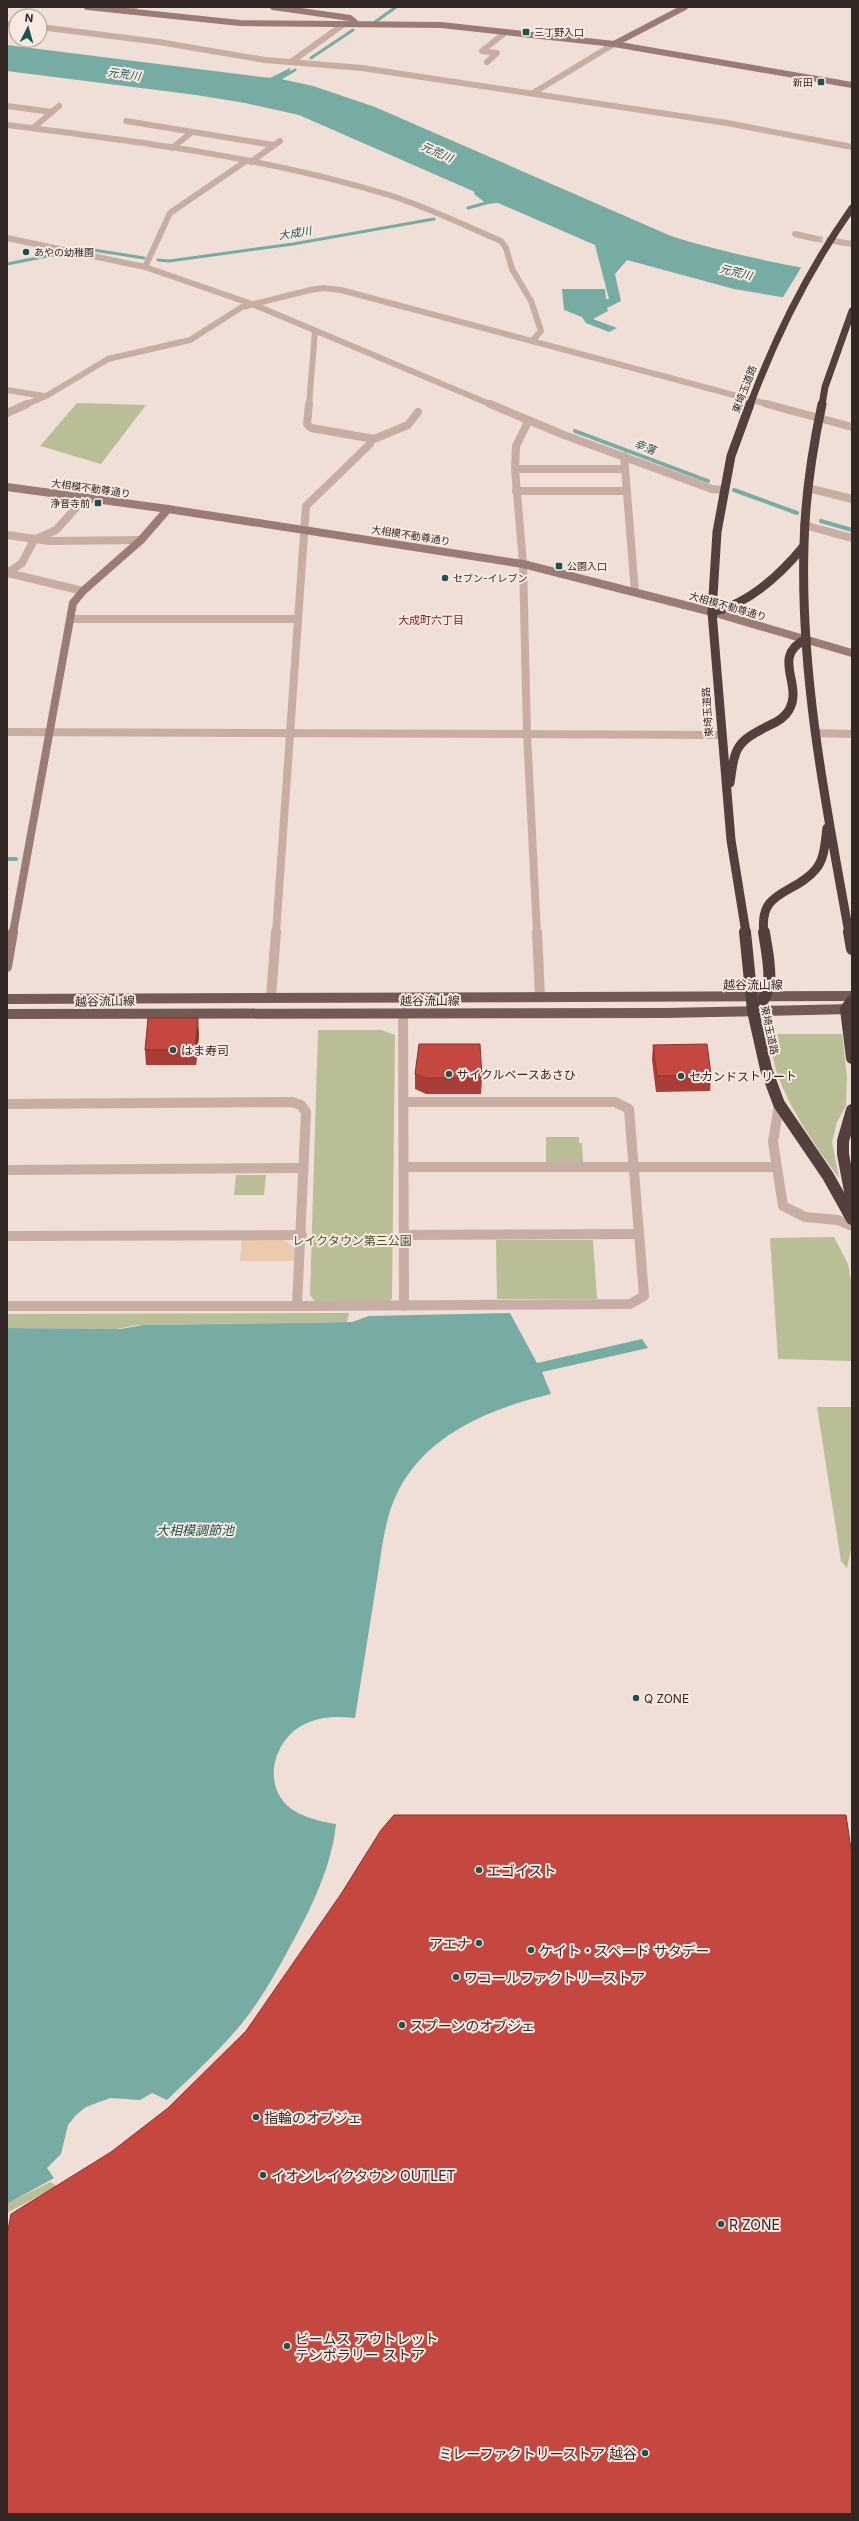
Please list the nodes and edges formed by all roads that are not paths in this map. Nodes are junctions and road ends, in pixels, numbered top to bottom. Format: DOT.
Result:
graph roads {
  1 [pos="87,7"];
  2 [pos="135,7"];
  3 [pos="273,7"];
  4 [pos="685,7"];
  5 [pos="125,11"];
  6 [pos="344,24"];
  7 [pos="356,24"];
  8 [pos="48,28"];
  9 [pos="506,32"];
  10 [pos="614,44"];
  11 [pos="291,62"];
  12 [pos="487,62"];
  13 [pos="852,85"];
  14 [pos="533,93"];
  15 [pos="7,106"];
  16 [pos="59,106"];
  17 [pos="52,112"];
  18 [pos="126,121"];
  19 [pos="7,125"];
  20 [pos="33,128"];
  21 [pos="192,132"];
  22 [pos="280,141"];
  23 [pos="273,146"];
  24 [pos="852,147"];
  25 [pos="172,148"];
  26 [pos="248,161"];
  27 [pos="852,208"];
  28 [pos="795,234"];
  29 [pos="7,238"];
  30 [pos="817,239"];
  31 [pos="834,241"];
  32 [pos="852,244"];
  33 [pos="145,267"];
  34 [pos="252,304"];
  35 [pos="852,311"];
  36 [pos="315,331"];
  37 [pos="533,340"];
  38 [pos="7,390"];
  39 [pos="44,396"];
  40 [pos="752,399"];
  41 [pos="418,412"];
  42 [pos="7,413"];
  43 [pos="818,417"];
  44 [pos="529,420"];
  45 [pos="852,427"];
  46 [pos="371,439"];
  47 [pos="624,456"];
  48 [pos="515,469"];
  49 [pos="624,469"];
  50 [pos="7,487"];
  51 [pos="808,488"];
  52 [pos="723,490"];
  53 [pos="516,491"];
  54 [pos="626,491"];
  55 [pos="86,497"];
  56 [pos="852,499"];
  57 [pos="168,509"];
  58 [pos="804,525"];
  59 [pos="306,529"];
  60 [pos="7,535"];
  61 [pos="852,538"];
  62 [pos="34,540"];
  63 [pos="141,540"];
  64 [pos="803,547"];
  65 [pos="523,564"];
  66 [pos="7,573"];
  67 [pos="83,591"];
  68 [pos="635,592"];
  69 [pos="712,612"];
  70 [pos="298,618"];
  71 [pos="71,619"];
  72 [pos="806,639"];
  73 [pos="852,653"];
  74 [pos="7,732"];
  75 [pos="49,733"];
  76 [pos="290,733"];
  77 [pos="527,733"];
  78 [pos="815,733"];
  79 [pos="721,734"];
  80 [pos="852,734"];
  81 [pos="728,794"];
  82 [pos="828,819"];
  83 [pos="852,949"];
  84 [pos="7,967"];
  85 [pos="540,996"];
  86 [pos="752,996"];
  87 [pos="766,996"];
  88 [pos="852,996"];
  89 [pos="272,997"];
  90 [pos="7,999"];
  91 [pos="850,1006"];
  92 [pos="403,1012"];
  93 [pos="753,1012"];
  94 [pos="7,1014"];
  95 [pos="852,1058"];
  96 [pos="405,1102"];
  97 [pos="7,1104"];
  98 [pos="779,1104"];
  99 [pos="852,1110"];
  100 [pos="405,1167"];
  101 [pos="774,1167"];
  102 [pos="303,1168"];
  103 [pos="635,1168"];
  104 [pos="7,1170"];
  105 [pos="852,1202"];
  106 [pos="852,1219"];
  107 [pos="852,1226"];
  108 [pos="639,1234"];
  109 [pos="302,1235"];
  110 [pos="7,1236"];
  111 [pos="405,1236"];
  112 [pos="7,1306"];
  113 [pos="297,1306"];
  114 [pos="404,1306"];
  1 -- 5 [label="street"];
  2 -- 5 [label="street"];
  3 -- 7 [label="street"];
  4 -- 10 [label="street"];
  5 -- 6 [label="street"];
  6 -- 7 [label="street"];
  6 -- 11 [label="street"];
  7 -- 9 [label="street"];
  8 -- 11 [label="street"];
  9 -- 10 [label="street"];
  9 -- 12 [label="street"];
  10 -- 13 [label="street"];
  10 -- 14 [label="street"];
  11 -- 14 [label="street"];
  14 -- 24 [label="street"];
  15 -- 17 [label="street"];
  16 -- 17 [label="street"];
  17 -- 20 [label="street"];
  18 -- 21 [label="street"];
  19 -- 20 [label="street"];
  20 -- 25 [label="street"];
  21 -- 23 [label="street"];
  21 -- 25 [label="street"];
  22 -- 23 [label="street"];
  23 -- 26 [label="street"];
  25 -- 26 [label="street"];
  26 -- 33 [label="street"];
  26 -- 37 [label="street"];
  27 -- 40 [label="highway, 東埼玉道路"];
  28 -- 30 [label="street"];
  29 -- 33 [label="street"];
  31 -- 32 [label="street"];
  33 -- 34 [label="street"];
  34 -- 36 [label="street"];
  34 -- 37 [label="street"];
  34 -- 39 [label="street"];
  35 -- 43 [label="highway"];
  36 -- 44 [label="street"];
  36 -- 46 [label="street"];
  37 -- 40 [label="street"];
  38 -- 39 [label="street"];
  39 -- 42 [label="street"];
  40 -- 43 [label="street"];
  40 -- 52 [label="highway, 東埼玉道路"];
  41 -- 46 [label="street"];
  43 -- 45 [label="street"];
  43 -- 51 [label="highway"];
  44 -- 47 [label="street"];
  44 -- 48 [label="street"];
  46 -- 59 [label="street"];
  47 -- 49 [label="street"];
  47 -- 52 [label="street"];
  48 -- 49 [label="street"];
  48 -- 53 [label="street"];
  49 -- 54 [label="street"];
  50 -- 55 [label="street, 大相模不動尊通り"];
  51 -- 56 [label="street"];
  51 -- 58 [label="highway"];
  52 -- 69 [label="highway, 東埼玉道路"];
  53 -- 54 [label="street"];
  53 -- 65 [label="street"];
  54 -- 68 [label="street"];
  55 -- 57 [label="street, 大相模不動尊通り"];
  55 -- 62 [label="street"];
  57 -- 59 [label="street, 大相模不動尊通り"];
  57 -- 63 [label="street"];
  58 -- 61 [label="street"];
  58 -- 64 [label="highway"];
  59 -- 65 [label="street, 大相模不動尊通り"];
  59 -- 70 [label="street"];
  60 -- 62 [label="street"];
  62 -- 63 [label="street"];
  62 -- 66 [label="street"];
  63 -- 67 [label="street"];
  64 -- 69 [label="highway"];
  64 -- 72 [label="highway"];
  65 -- 68 [label="street, 大相模不動尊通り"];
  65 -- 77 [label="street"];
  66 -- 67 [label="street"];
  67 -- 71 [label="street"];
  68 -- 69 [label="street, 大相模不動尊通り"];
  69 -- 72 [label="street, 大相模不動尊通り"];
  69 -- 79 [label="highway, 東埼玉道路"];
  70 -- 71 [label="street"];
  70 -- 76 [label="street"];
  71 -- 75 [label="street"];
  72 -- 73 [label="street, 大相模不動尊通り"];
  72 -- 78 [label="highway"];
  72 -- 81 [label="highway"];
  74 -- 75 [label="street"];
  75 -- 76 [label="street"];
  75 -- 84 [label="street"];
  76 -- 77 [label="street"];
  76 -- 89 [label="street"];
  77 -- 79 [label="street"];
  77 -- 85 [label="street"];
  78 -- 80 [label="street"];
  78 -- 82 [label="highway"];
  79 -- 81 [label="highway, 東埼玉道路"];
  81 -- 86 [label="highway, 東埼玉道路"];
  82 -- 83 [label="highway"];
  82 -- 87 [label="highway"];
  85 -- 86 [label="main road, 越谷流山線"];
  85 -- 89 [label="main road, 越谷流山線"];
  86 -- 87 [label="main road, 越谷流山線"];
  86 -- 93 [label="highway, 東埼玉道路"];
  87 -- 88 [label="main road, 越谷流山線"];
  87 -- 93 [label="highway"];
  89 -- 90 [label="main road, 越谷流山線"];
  91 -- 93 [label="main road, 越谷流山線"];
  91 -- 95 [label="highway"];
  92 -- 93 [label="main road, 越谷流山線"];
  92 -- 94 [label="main road, 越谷流山線"];
  92 -- 96 [label="street"];
  93 -- 98 [label="highway, 東埼玉道路"];
  96 -- 100 [label="street"];
  96 -- 103 [label="street"];
  97 -- 102 [label="street"];
  98 -- 101 [label="street"];
  98 -- 106 [label="highway, 東埼玉道路"];
  99 -- 105 [label="highway"];
  100 -- 103 [label="street"];
  100 -- 111 [label="street"];
  101 -- 103 [label="street"];
  101 -- 107 [label="street"];
  102 -- 104 [label="street"];
  102 -- 109 [label="street"];
  103 -- 108 [label="street"];
  108 -- 111 [label="street"];
  108 -- 114 [label="street"];
  109 -- 110 [label="street"];
  109 -- 113 [label="street"];
  111 -- 114 [label="street"];
  112 -- 113 [label="street"];
  113 -- 114 [label="street"];
}
